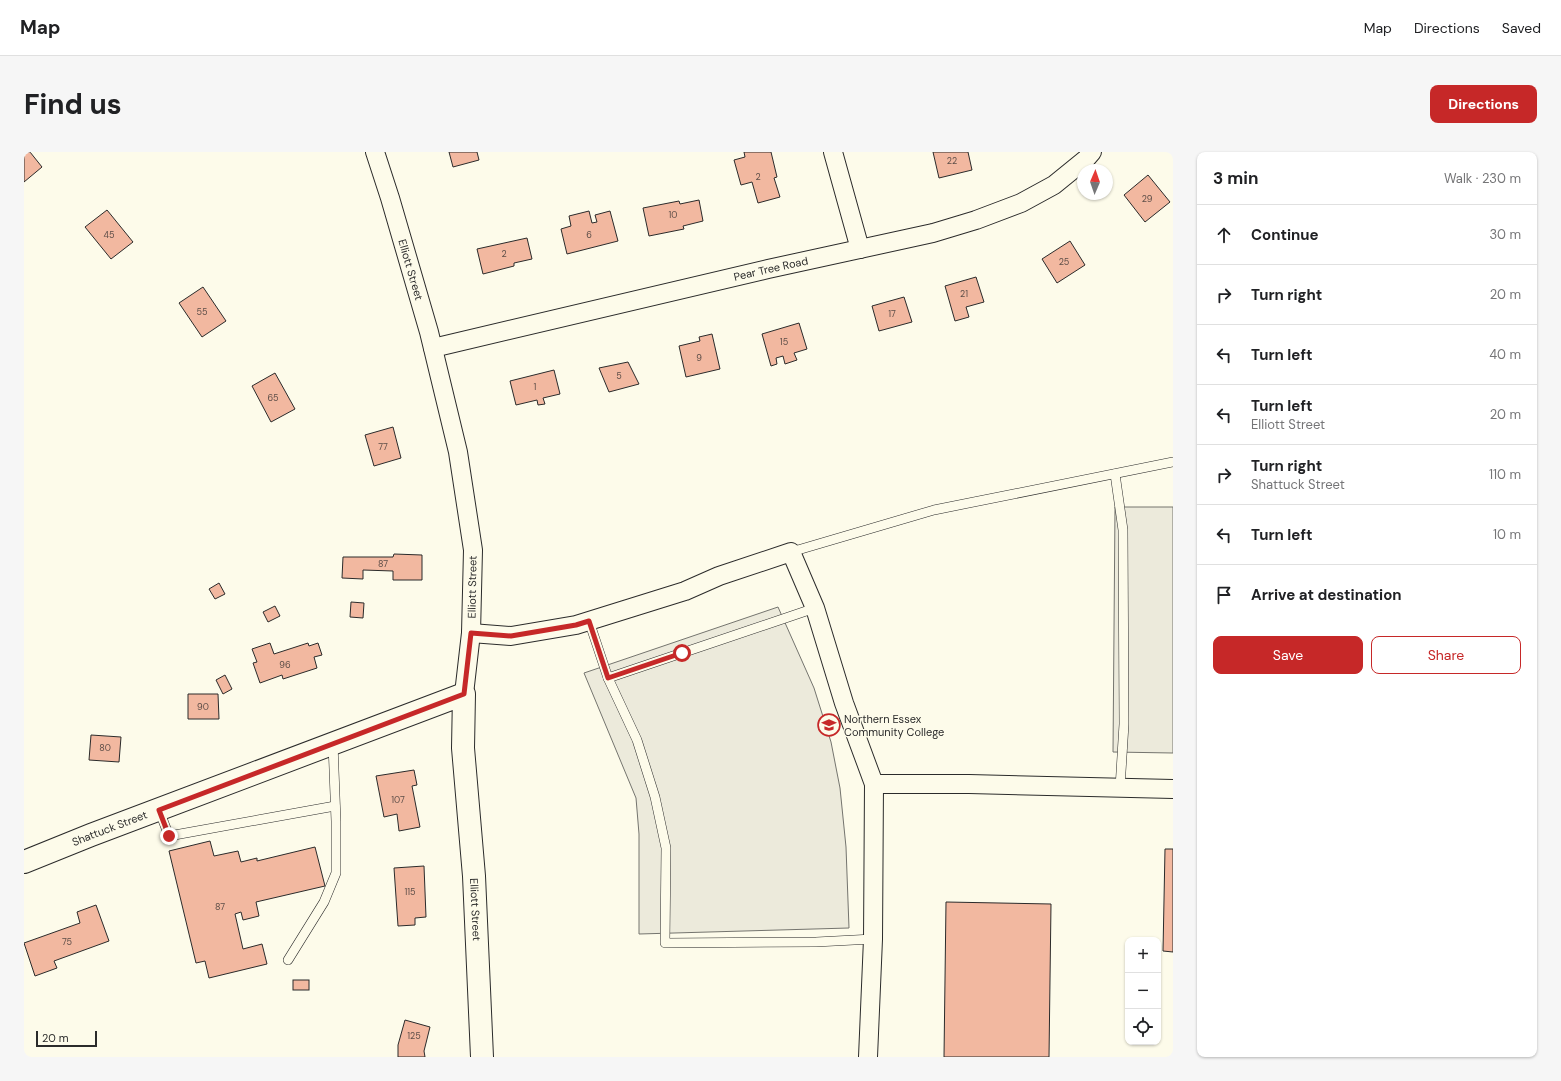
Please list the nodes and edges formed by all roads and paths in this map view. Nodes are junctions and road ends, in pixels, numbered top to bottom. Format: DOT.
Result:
graph roads {
  1 [pos="375,152"];
  2 [pos="833,152"];
  3 [pos="1092,152"];
  4 [pos="860,249"];
  5 [pos="433,348"];
  6 [pos="1173,462"];
  7 [pos="1115,474"];
  8 [pos="791,552"];
  9 [pos="815,608"];
  10 [pos="589,621"];
  11 [pos="471,633"];
  12 [pos="608,678"];
  13 [pos="464,694"];
  14 [pos="333,744"];
  15 [pos="874,784"];
  16 [pos="1120,788"];
  17 [pos="1173,789"];
  18 [pos="335,806"];
  19 [pos="159,810"];
  20 [pos="24,862"];
  21 [pos="873,939"];
  22 [pos="288,960"];
  23 [pos="482,1057"];
  24 [pos="868,1057"];
  1 -- 5 [label="street, Elliott Street"];
  2 -- 4 [label="street"];
  3 -- 4 [label="street, Pear Tree Road"];
  4 -- 5 [label="street, Pear Tree Road"];
  5 -- 11 [label="street, Elliott Street"];
  6 -- 7 [label="lane"];
  7 -- 8 [label="lane"];
  7 -- 16 [label="lane"];
  8 -- 9 [label="street"];
  8 -- 10 [label="street"];
  9 -- 12 [label="lane"];
  9 -- 15 [label="street"];
  10 -- 11 [label="street"];
  10 -- 12 [label="lane"];
  11 -- 13 [label="street, Elliott Street"];
  12 -- 21 [label="lane"];
  13 -- 14 [label="street, Shattuck Street"];
  13 -- 23 [label="street, Elliott Street"];
  14 -- 18 [label="lane"];
  14 -- 19 [label="street, Shattuck Street"];
  15 -- 16 [label="street"];
  15 -- 21 [label="street"];
  16 -- 17 [label="street"];
  18 -- 19 [label="lane"];
  18 -- 22 [label="lane"];
  19 -- 20 [label="street, Shattuck Street"];
  21 -- 24 [label="street"];
}
